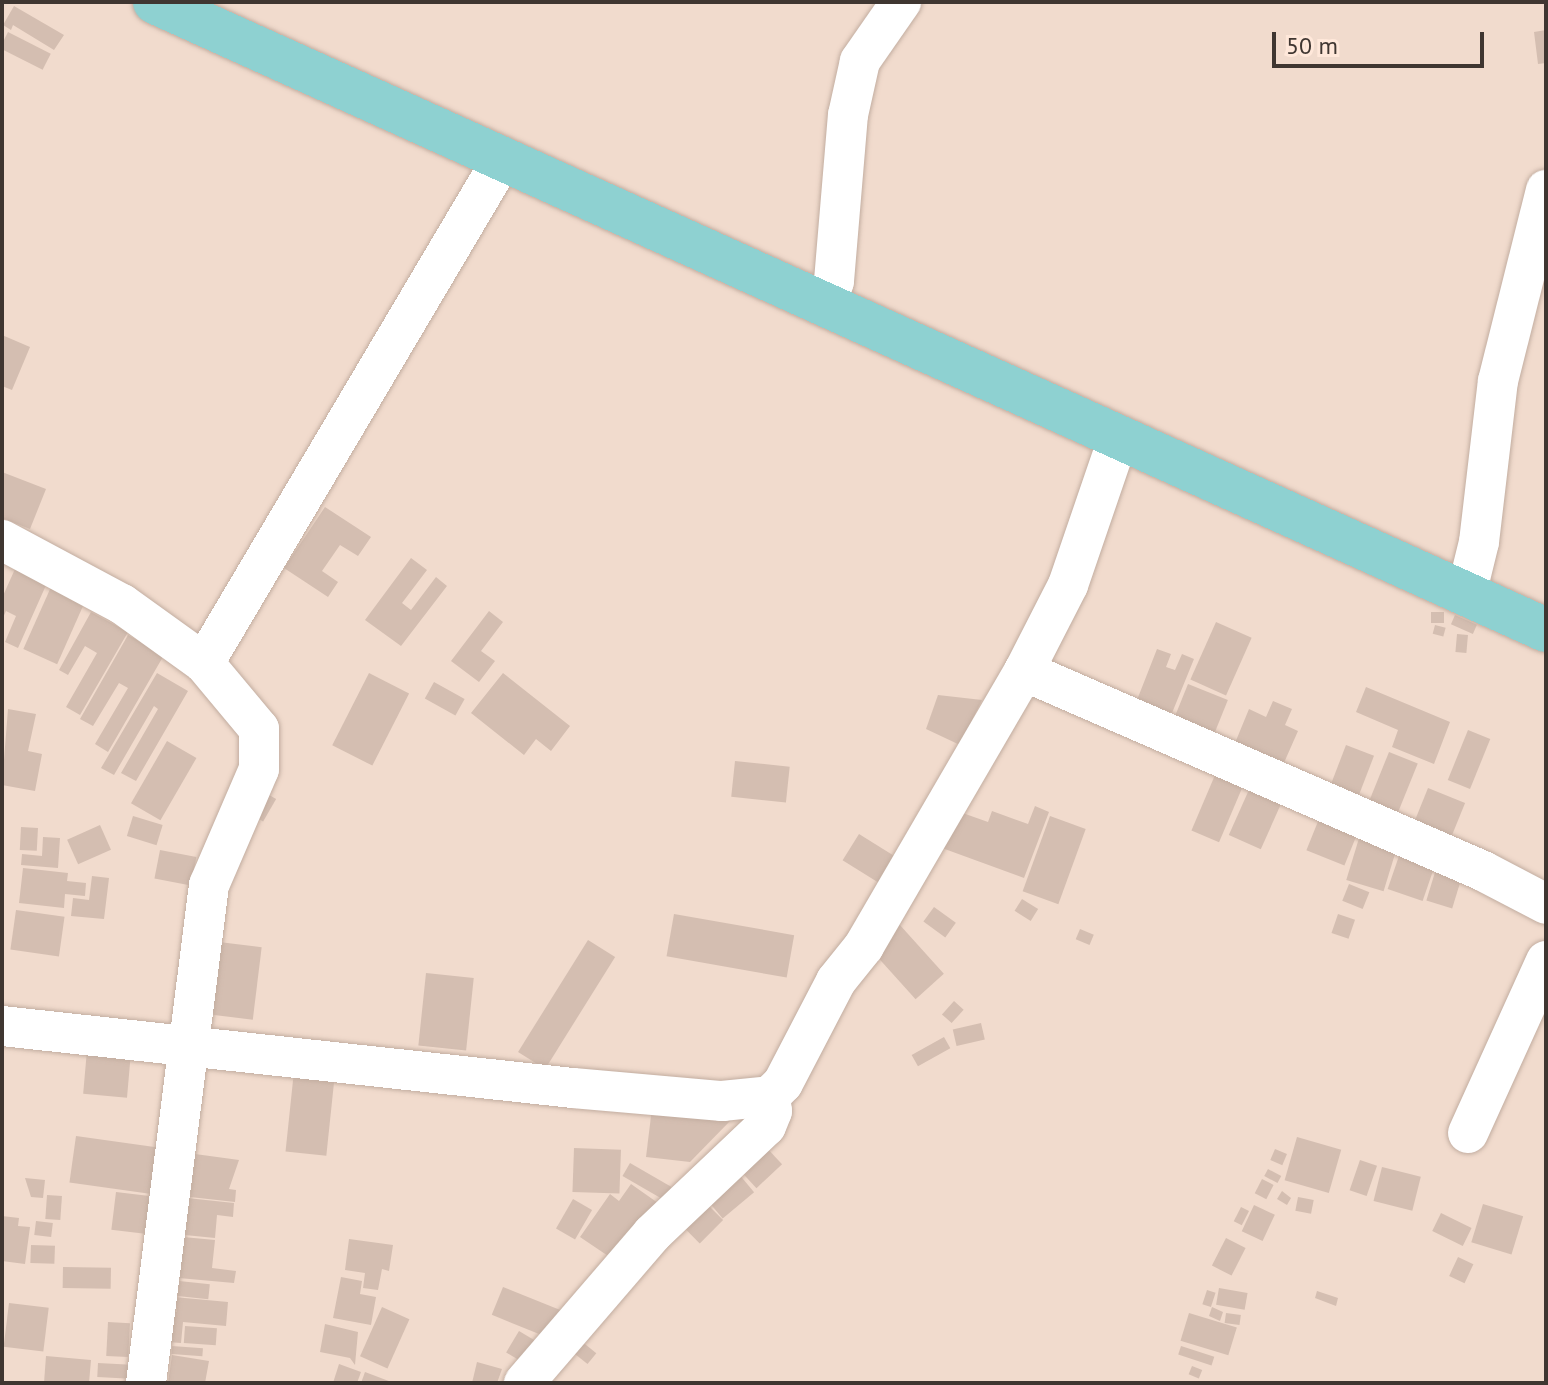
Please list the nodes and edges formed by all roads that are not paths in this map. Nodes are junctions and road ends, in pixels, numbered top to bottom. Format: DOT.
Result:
graph roads {
  1 [pos="155,2"];
  2 [pos="901,2"];
  3 [pos="503,158"];
  4 [pos="1546,190"];
  5 [pos="827,304"];
  6 [pos="1118,439"];
  7 [pos="2,540"];
  8 [pos="1466,595"];
  9 [pos="1546,630"];
  10 [pos="204,663"];
  11 [pos="1024,671"];
  12 [pos="1546,904"];
  13 [pos="1546,961"];
  14 [pos="2,1026"];
  15 [pos="190,1046"];
  16 [pos="770,1096"];
  17 [pos="1468,1133"];
  18 [pos="146,1383"];
  19 [pos="524,1383"];
  1 -- 3 [label="main road"];
  2 -- 5 [label="street"];
  3 -- 5 [label="main road"];
  3 -- 10 [label="street"];
  4 -- 8 [label="street"];
  5 -- 6 [label="main road"];
  6 -- 8 [label="main road"];
  6 -- 11 [label="street"];
  7 -- 10 [label="street"];
  8 -- 9 [label="main road"];
  10 -- 15 [label="street"];
  11 -- 12 [label="street"];
  11 -- 16 [label="street"];
  13 -- 17 [label="street"];
  14 -- 15 [label="street"];
  15 -- 16 [label="street"];
  15 -- 18 [label="street"];
  16 -- 19 [label="street"];
}
